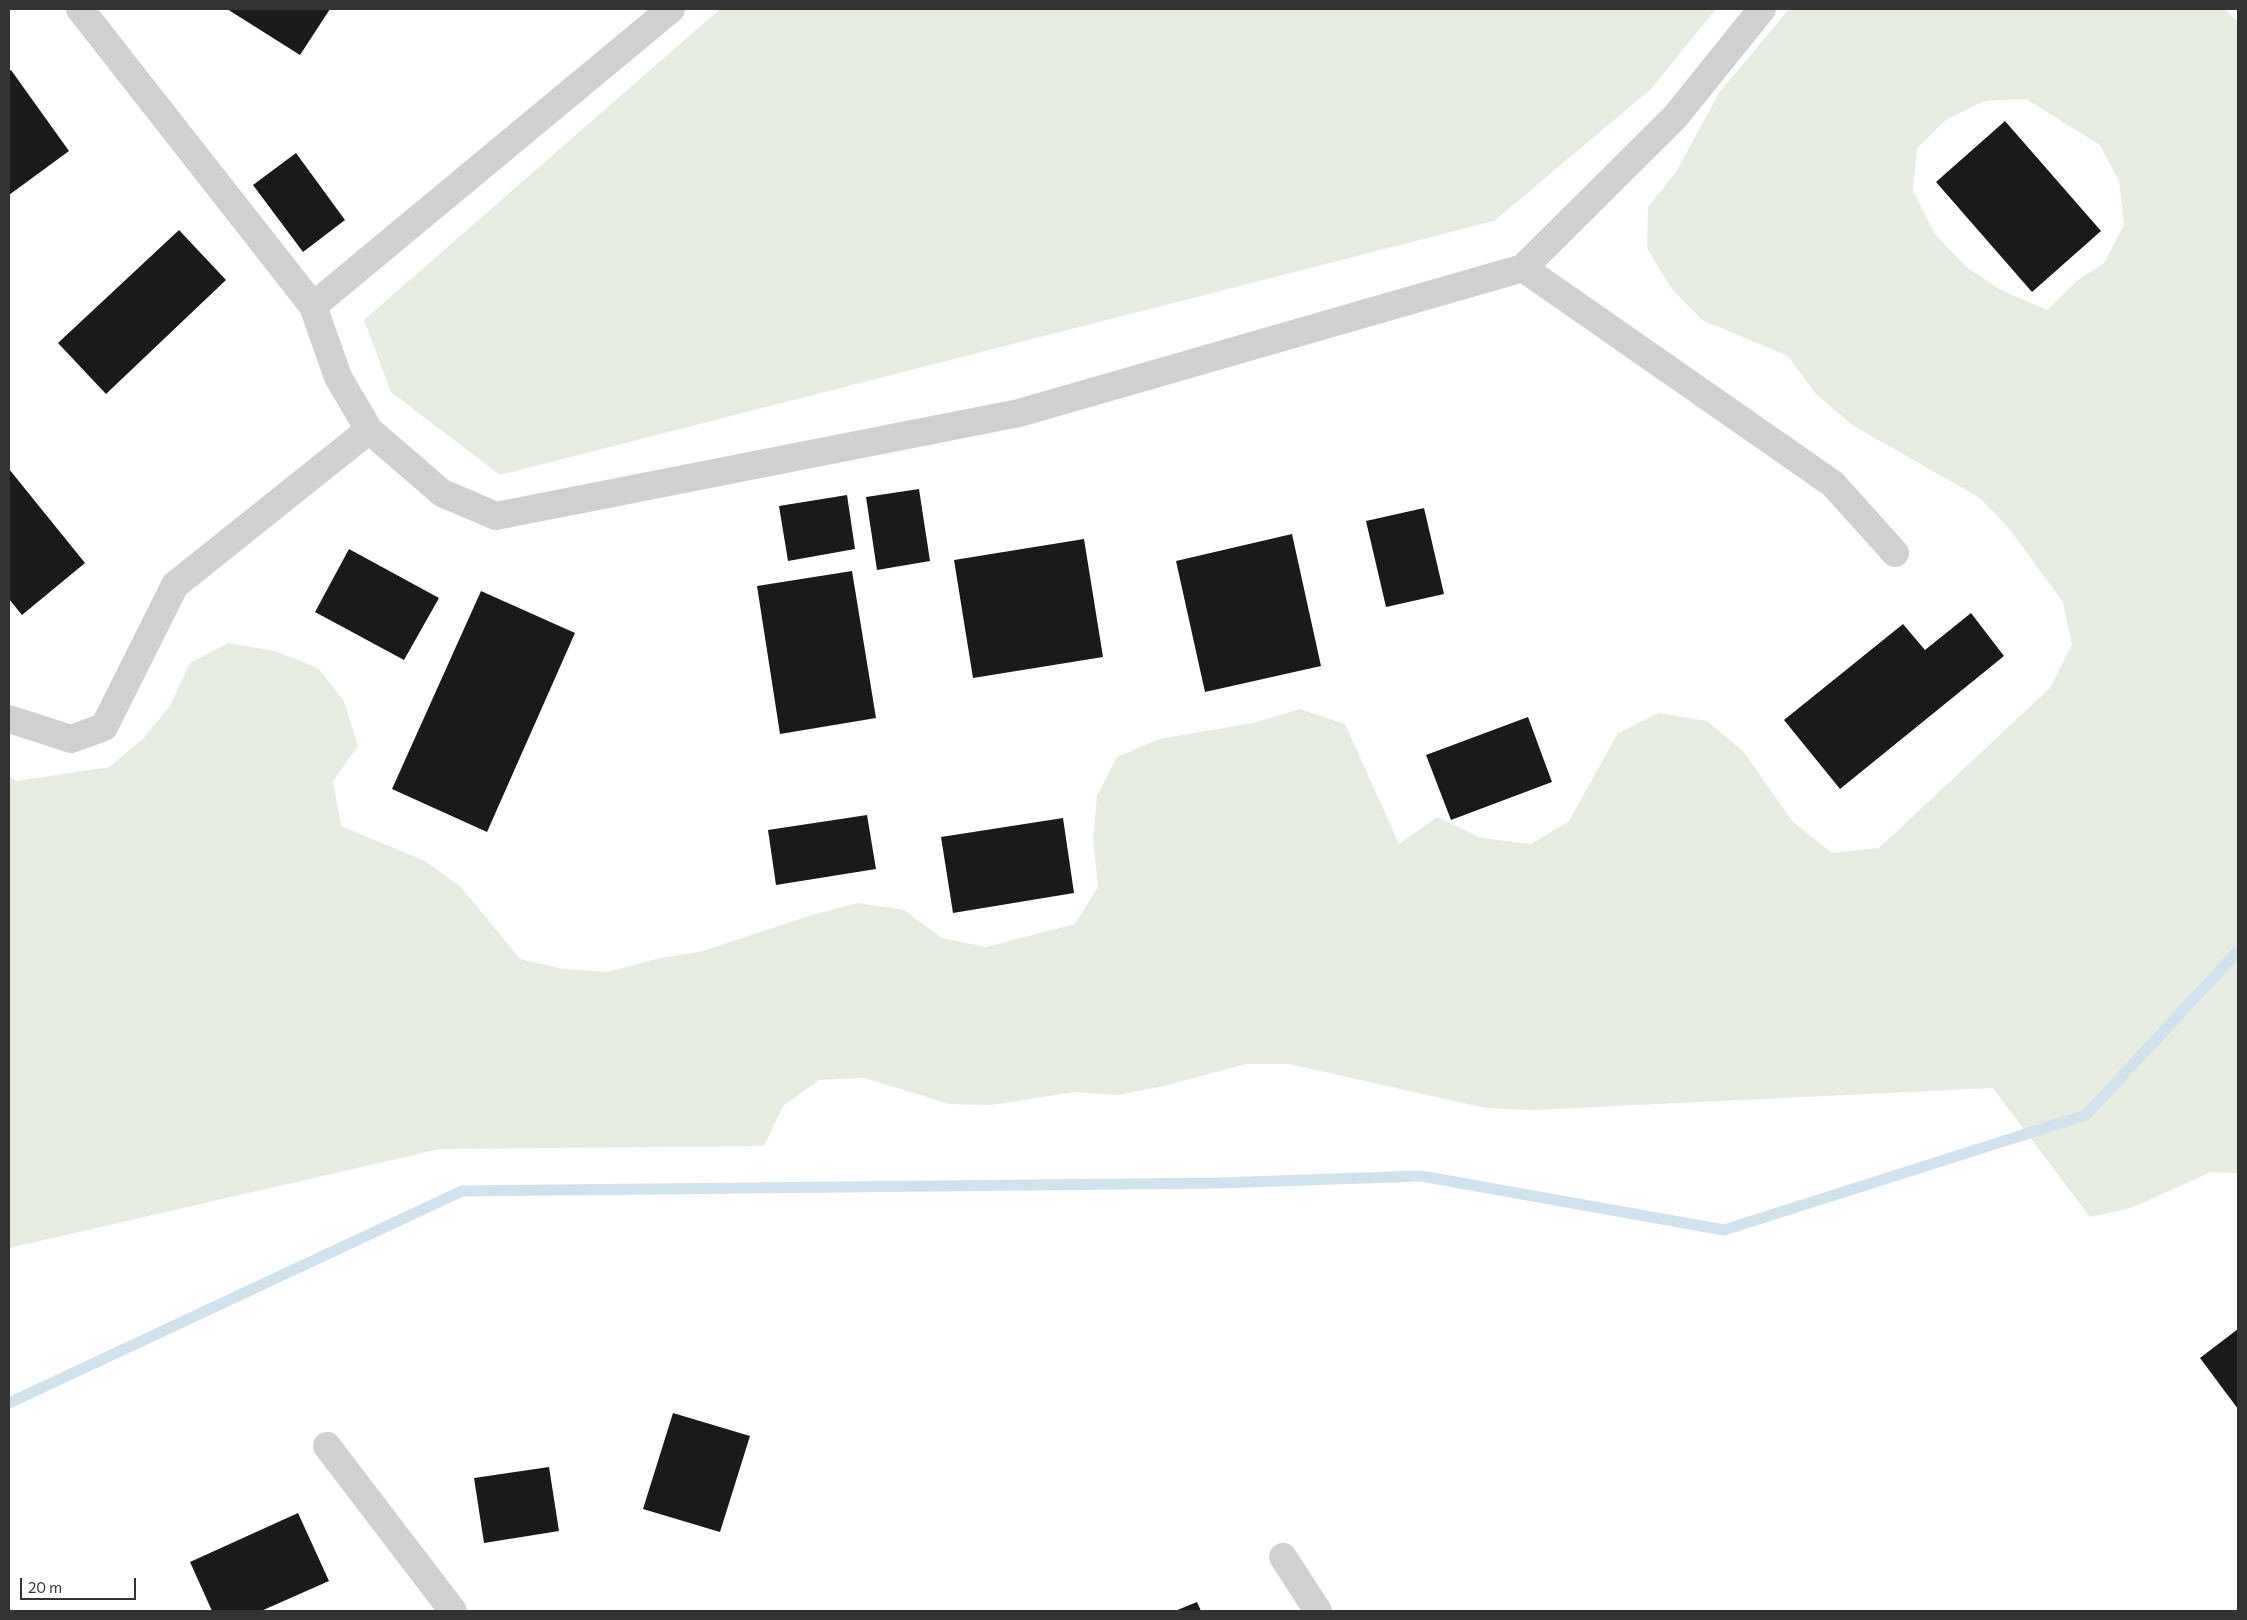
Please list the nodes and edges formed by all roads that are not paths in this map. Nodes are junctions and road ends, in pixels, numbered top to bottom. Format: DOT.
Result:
graph roads {
  1 [pos="80,9"];
  2 [pos="671,9"];
  3 [pos="1762,9"];
  4 [pos="1524,268"];
  5 [pos="313,306"];
  6 [pos="369,430"];
  7 [pos="1895,553"];
  8 [pos="9,719"];
  9 [pos="327,1446"];
  10 [pos="1283,1557"];
  11 [pos="452,1611"];
  12 [pos="1318,1611"];
  1 -- 5 [label="lane"];
  2 -- 5 [label="lane"];
  3 -- 4 [label="lane"];
  4 -- 6 [label="lane"];
  4 -- 7 [label="lane"];
  5 -- 6 [label="lane"];
  6 -- 8 [label="lane"];
  9 -- 11 [label="lane"];
  10 -- 12 [label="lane"];
}
